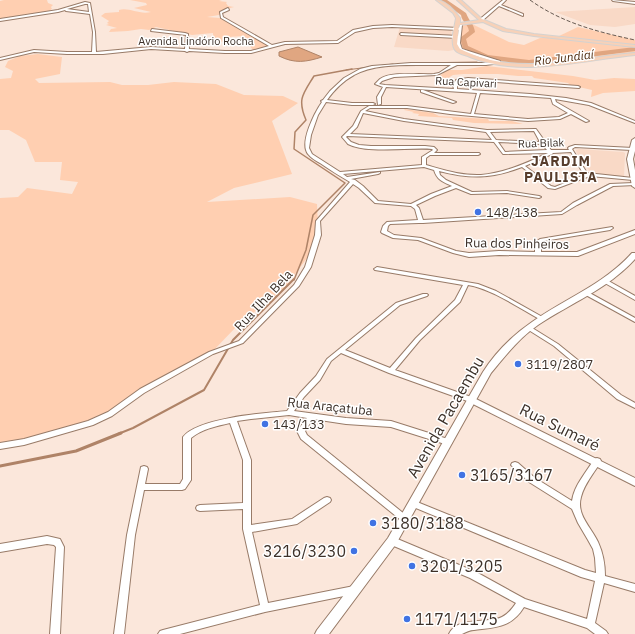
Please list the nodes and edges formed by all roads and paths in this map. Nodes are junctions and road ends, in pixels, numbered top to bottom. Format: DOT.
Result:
graph roads {
  1 [pos="438,0"];
  2 [pos="459,0"];
  3 [pos="505,0"];
  4 [pos="613,0"];
  5 [pos="635,3"];
  6 [pos="499,5"];
  7 [pos="228,9"];
  8 [pos="62,10"];
  9 [pos="90,13"];
  10 [pos="522,15"];
  11 [pos="0,20"];
  12 [pos="482,20"];
  13 [pos="460,26"];
  14 [pos="152,30"];
  15 [pos="401,34"];
  16 [pos="457,37"];
  17 [pos="271,46"];
  18 [pos="635,46"];
  19 [pos="187,50"];
  20 [pos="94,53"];
  21 [pos="635,54"];
  22 [pos="0,59"];
  23 [pos="486,61"];
  24 [pos="495,63"];
  25 [pos="456,64"];
  26 [pos="478,64"];
  27 [pos="385,86"];
  28 [pos="578,87"];
  29 [pos="411,88"];
  30 [pos="456,91"];
  31 [pos="479,92"];
  32 [pos="553,97"];
  33 [pos="323,101"];
  34 [pos="454,102"];
  35 [pos="379,104"];
  36 [pos="407,107"];
  37 [pos="362,112"];
  38 [pos="571,113"];
  39 [pos="472,115"];
  40 [pos="587,121"];
  41 [pos="635,122"];
  42 [pos="488,131"];
  43 [pos="346,135"];
  44 [pos="495,142"];
  45 [pos="543,144"];
  46 [pos="634,144"];
  47 [pos="572,151"];
  48 [pos="551,153"];
  49 [pos="429,154"];
  50 [pos="478,154"];
  51 [pos="632,159"];
  52 [pos="426,166"];
  53 [pos="523,166"];
  54 [pos="436,170"];
  55 [pos="339,173"];
  56 [pos="588,175"];
  57 [pos="347,178"];
  58 [pos="353,182"];
  59 [pos="634,183"];
  60 [pos="457,186"];
  61 [pos="539,198"];
  62 [pos="412,206"];
  63 [pos="422,222"];
  64 [pos="610,228"];
  65 [pos="635,232"];
  66 [pos="538,254"];
  67 [pos="635,256"];
  68 [pos="377,269"];
  69 [pos="605,282"];
  70 [pos="466,283"];
  71 [pos="586,293"];
  72 [pos="425,295"];
  73 [pos="635,298"];
  74 [pos="543,319"];
  75 [pos="635,320"];
  76 [pos="529,328"];
  77 [pos="341,351"];
  78 [pos="391,371"];
  79 [pos="472,400"];
  80 [pos="635,406"];
  81 [pos="289,413"];
  82 [pos="311,417"];
  83 [pos="233,420"];
  84 [pos="448,442"];
  85 [pos="0,446"];
  86 [pos="597,461"];
  87 [pos="515,465"];
  88 [pos="144,470"];
  89 [pos="635,482"];
  90 [pos="141,487"];
  91 [pos="327,500"];
  92 [pos="414,504"];
  93 [pos="248,506"];
  94 [pos="576,507"];
  95 [pos="200,508"];
  96 [pos="405,519"];
  97 [pos="247,529"];
  98 [pos="392,541"];
  99 [pos="0,548"];
  100 [pos="600,579"];
  101 [pos="635,588"];
  102 [pos="354,590"];
  103 [pos="522,602"];
  104 [pos="266,608"];
  105 [pos="590,625"];
  106 [pos="600,633"];
  107 [pos="55,634"];
  108 [pos="120,634"];
  109 [pos="163,634"];
  110 [pos="321,634"];
  111 [pos="454,634"];
  1 -- 13 [label="main road"];
  2 -- 12 [label="main road"];
  3 -- 6 [label="street"];
  4 -- 5 [label="street"];
  6 -- 10 [label="street"];
  6 -- 12 [label="street"];
  7 -- 17 [label="street"];
  8 -- 9 [label="street"];
  8 -- 9 [label="street"];
  8 -- 11 [label="street"];
  9 -- 20 [label="street"];
  12 -- 13 [label="main road"];
  12 -- 18 [label="main road"];
  13 -- 16 [label="main road"];
  13 -- 17 [label="street, Avenida Lindório Rocha"];
  14 -- 19 [label="street"];
  15 -- 16 [label="street"];
  16 -- 23 [label="main road"];
  16 -- 24 [label="street"];
  17 -- 19 [label="street, Avenida Lindório Rocha"];
  19 -- 20 [label="street, Avenida Lindório Rocha"];
  20 -- 22 [label="street, Avenida Lindório Rocha"];
  21 -- 24 [label="main road"];
  23 -- 24 [label="main road"];
  23 -- 26 [label="street"];
  24 -- 26 [label="street"];
  25 -- 26 [label="street"];
  25 -- 27 [label="street, Rua Capivari"];
  25 -- 33 [label="street"];
  27 -- 29 [label="street, Rua Capivari"];
  27 -- 35 [label="street"];
  28 -- 30 [label="street"];
  29 -- 30 [label="street, Rua Capivari"];
  29 -- 34 [label="street"];
  30 -- 31 [label="street, Rua Capivari"];
  31 -- 32 [label="street, Rua Capivari"];
  31 -- 39 [label="street"];
  32 -- 38 [label="street"];
  32 -- 41 [label="street, Rua Capivari"];
  33 -- 35 [label="street"];
  33 -- 55 [label="street"];
  35 -- 36 [label="street"];
  36 -- 37 [label="street"];
  36 -- 39 [label="street"];
  37 -- 42 [label="street"];
  37 -- 43 [label="street"];
  38 -- 39 [label="street"];
  38 -- 40 [label="street"];
  42 -- 44 [label="street, Rua Bilak"];
  42 -- 45 [label="street"];
  43 -- 44 [label="street"];
  43 -- 49 [label="street"];
  44 -- 45 [label="street"];
  44 -- 48 [label="street, Rua Bilak"];
  45 -- 48 [label="street"];
  46 -- 47 [label="street, Rua Bilak"];
  46 -- 51 [label="main road"];
  47 -- 48 [label="street, Rua Bilak"];
  47 -- 56 [label="street"];
  48 -- 53 [label="street"];
  49 -- 50 [label="street"];
  49 -- 52 [label="street"];
  51 -- 59 [label="main road"];
  52 -- 54 [label="street"];
  52 -- 55 [label="street"];
  52 -- 57 [label="street"];
  53 -- 54 [label="street"];
  53 -- 56 [label="street"];
  54 -- 60 [label="street"];
  55 -- 57 [label="street"];
  56 -- 59 [label="street"];
  57 -- 58 [label="street"];
  58 -- 62 [label="street"];
  58 -- 85 [label="street, Rua Ilha Bela"];
  59 -- 63 [label="street"];
  60 -- 61 [label="street"];
  60 -- 62 [label="street"];
  62 -- 63 [label="street"];
  63 -- 66 [label="street, Rua dos Pinheiros"];
  64 -- 66 [label="street"];
  65 -- 66 [label="street, Rua dos Pinheiros"];
  67 -- 69 [label="main road, Avenida Pacaembu"];
  68 -- 70 [label="street"];
  69 -- 71 [label="main road, Avenida Pacaembu"];
  69 -- 73 [label="street"];
  70 -- 74 [label="street"];
  70 -- 78 [label="street"];
  71 -- 74 [label="main road, Avenida Pacaembu"];
  71 -- 75 [label="street"];
  72 -- 77 [label="street"];
  74 -- 76 [label="main road, Avenida Pacaembu"];
  76 -- 79 [label="main road, Avenida Pacaembu"];
  76 -- 80 [label="street"];
  77 -- 78 [label="street"];
  77 -- 81 [label="street"];
  78 -- 79 [label="street"];
  79 -- 84 [label="main road, Avenida Pacaembu"];
  79 -- 86 [label="street, Rua Sumaré"];
  81 -- 82 [label="street, Rua Araçatuba"];
  81 -- 83 [label="street, Rua Araçatuba"];
  82 -- 84 [label="street, Rua Araçatuba"];
  82 -- 96 [label="street"];
  83 -- 90 [label="street, Rua Araçatuba"];
  83 -- 93 [label="street"];
  84 -- 92 [label="main road, Avenida Pacaembu"];
  86 -- 89 [label="street, Rua Sumaré"];
  86 -- 94 [label="street"];
  87 -- 94 [label="street"];
  88 -- 90 [label="street"];
  90 -- 108 [label="street"];
  91 -- 97 [label="street"];
  92 -- 96 [label="main road, Avenida Pacaembu"];
  92 -- 100 [label="street"];
  93 -- 95 [label="street"];
  93 -- 97 [label="street"];
  94 -- 100 [label="street"];
  96 -- 98 [label="main road, Avenida Pacaembu"];
  97 -- 104 [label="street"];
  98 -- 102 [label="main road, Avenida Pacaembu"];
  98 -- 103 [label="street"];
  99 -- 107 [label="street"];
  100 -- 101 [label="street"];
  100 -- 105 [label="street"];
  102 -- 104 [label="street"];
  102 -- 110 [label="main road, Avenida Pacaembu"];
  103 -- 105 [label="street"];
  103 -- 111 [label="street"];
  104 -- 109 [label="street"];
  105 -- 106 [label="street"];
}
